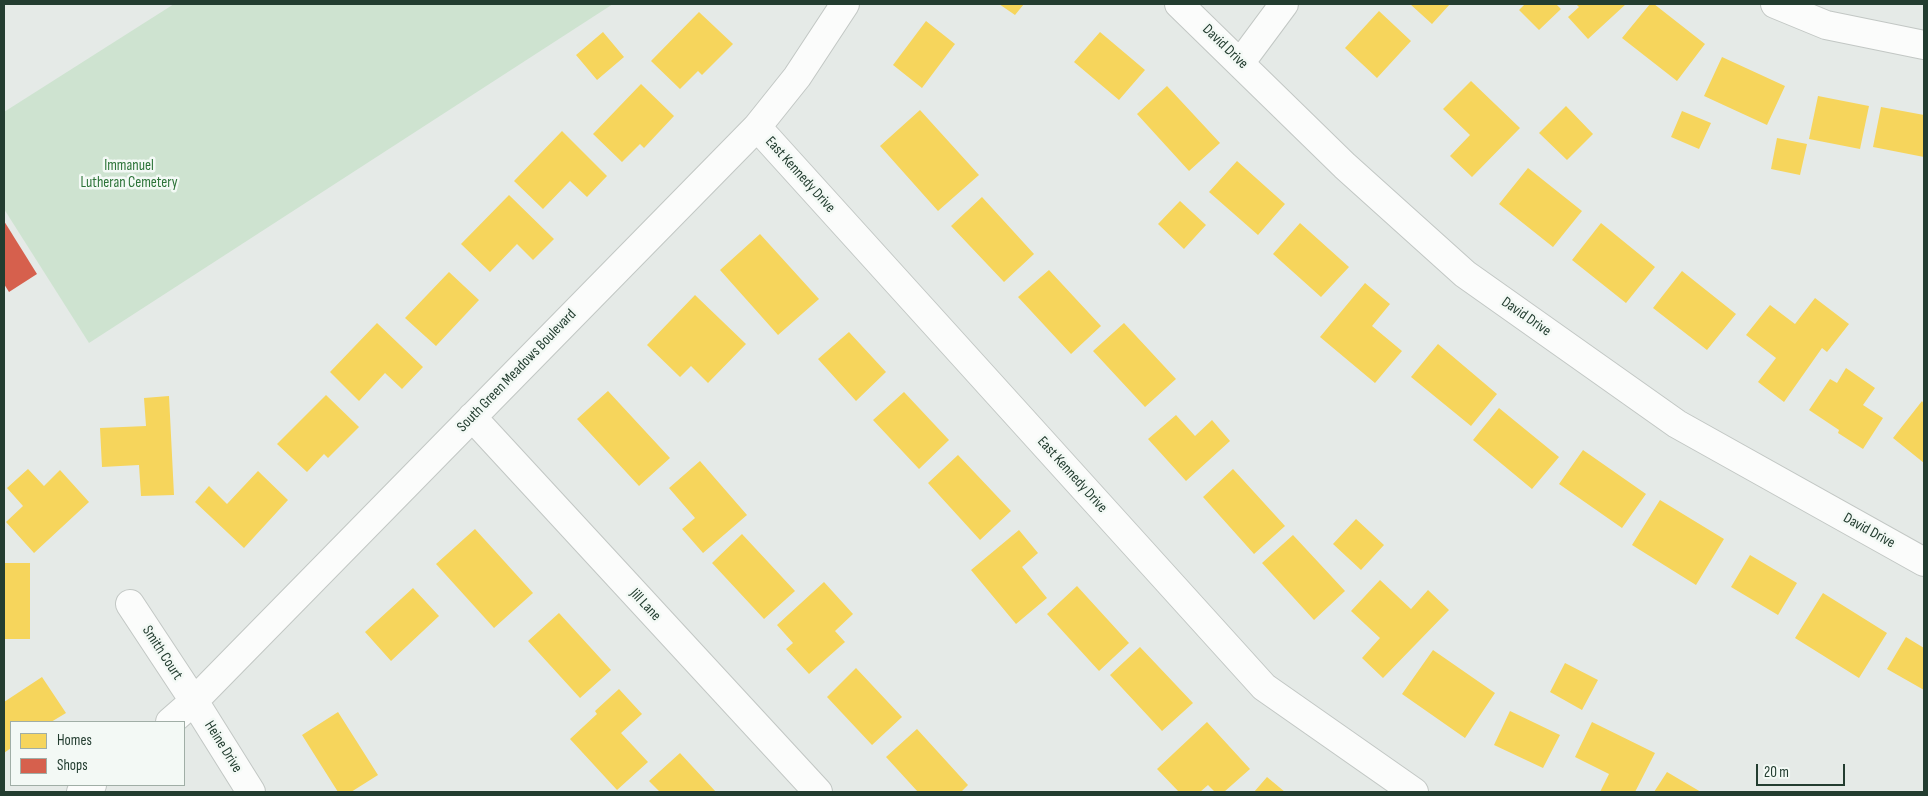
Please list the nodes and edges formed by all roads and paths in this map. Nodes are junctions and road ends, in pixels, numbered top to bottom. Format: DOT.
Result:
graph roads {
  1 [pos="845,4"];
  2 [pos="1179,4"];
  3 [pos="1284,4"];
  4 [pos="1775,4"];
  5 [pos="1924,45"];
  6 [pos="1241,62"];
  7 [pos="757,127"];
  8 [pos="472,417"];
  9 [pos="1924,562"];
  10 [pos="130,604"];
  11 [pos="194,701"];
  12 [pos="171,721"];
  13 [pos="251,792"];
  14 [pos="818,792"];
  15 [pos="1414,792"];
  1 -- 7 [label="street, South Green Meadows Boulevard"];
  2 -- 6 [label="street, David Drive"];
  3 -- 6 [label="street"];
  4 -- 5 [label="street"];
  6 -- 9 [label="street, David Drive"];
  7 -- 8 [label="street, South Green Meadows Boulevard"];
  7 -- 15 [label="street, East Kennedy Drive"];
  8 -- 11 [label="street, South Green Meadows Boulevard"];
  8 -- 14 [label="street, Jill Lane"];
  10 -- 11 [label="street, Smith Court"];
  11 -- 12 [label="street, South Green Meadows Boulevard"];
  11 -- 13 [label="street, Heine Drive"];
}
